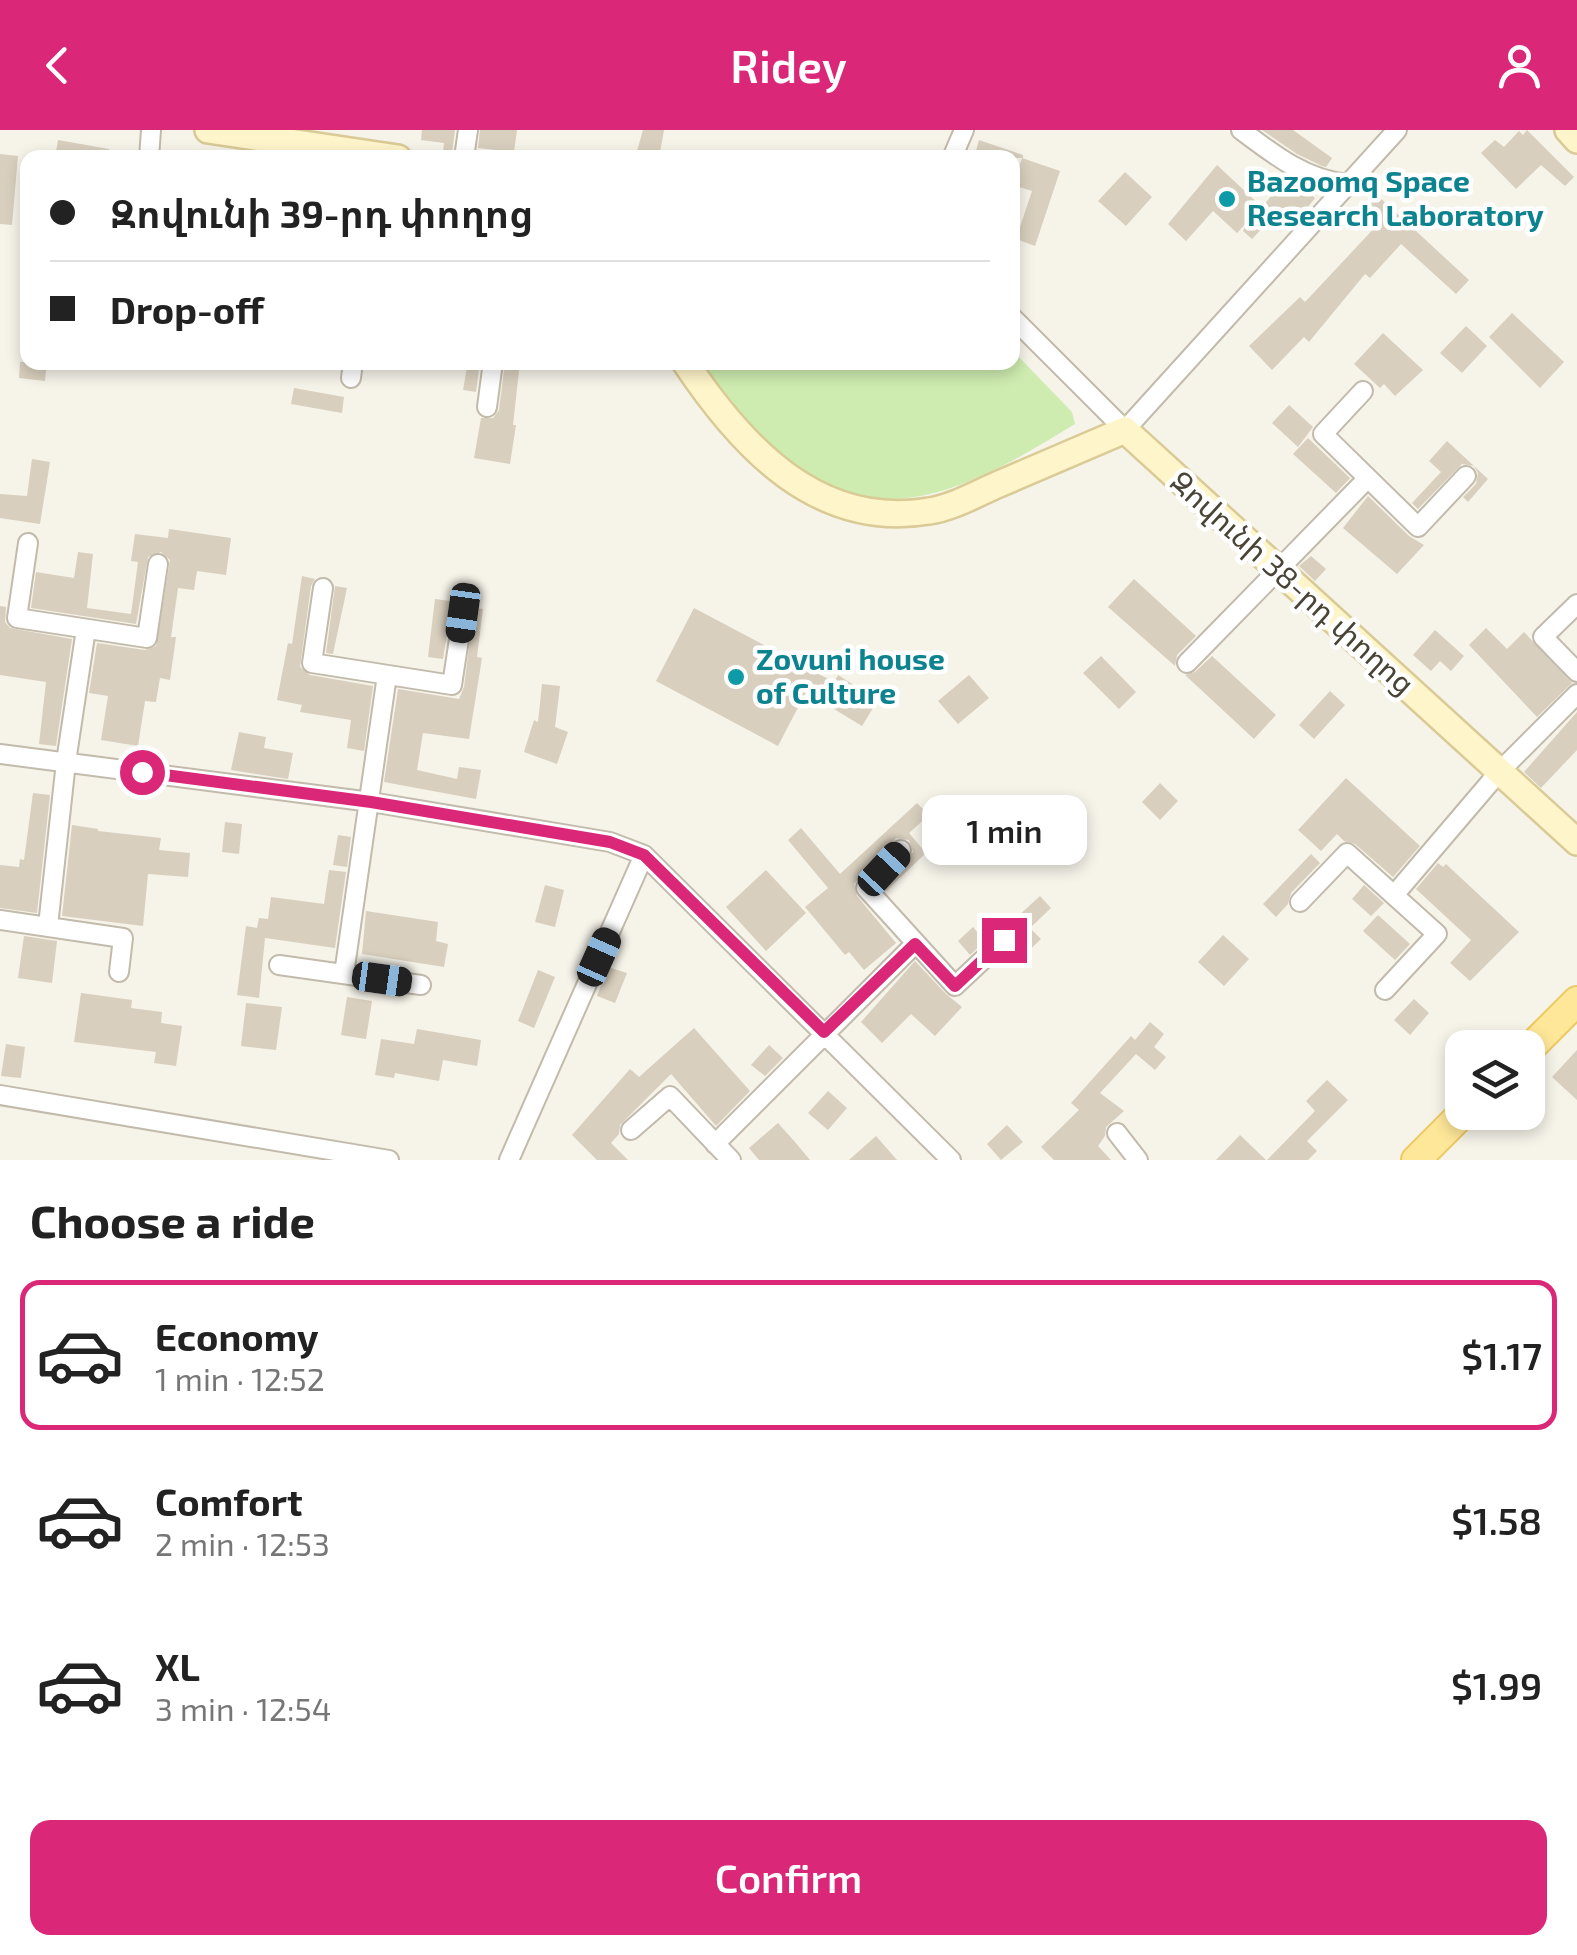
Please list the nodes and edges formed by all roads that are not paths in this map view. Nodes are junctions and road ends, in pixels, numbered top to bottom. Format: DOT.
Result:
graph roads {
  1 [pos="208,130"];
  2 [pos="1241,130"];
  3 [pos="1398,130"];
  4 [pos="1568,130"];
  5 [pos="1577,140"];
  6 [pos="344,150"];
  7 [pos="1348,184"];
  8 [pos="1020,325"];
  9 [pos="492,370"];
  10 [pos="691,370"];
  11 [pos="1362,390"];
  12 [pos="488,407"];
  13 [pos="1126,430"];
  14 [pos="1466,476"];
  15 [pos="1367,479"];
  16 [pos="28,542"];
  17 [pos="158,564"];
  18 [pos="1278,570"];
  19 [pos="324,588"];
  20 [pos="1577,604"];
  21 [pos="463,613"];
  22 [pos="86,629"];
  23 [pos="1187,663"];
  24 [pos="1577,672"];
  25 [pos="387,675"];
  26 [pos="1577,694"];
  27 [pos="0,754"];
  28 [pos="66,762"];
  29 [pos="1499,772"];
  30 [pos="371,802"];
  31 [pos="1577,842"];
  32 [pos="902,850"];
  33 [pos="644,855"];
  34 [pos="1394,894"];
  35 [pos="1300,902"];
  36 [pos="0,920"];
  37 [pos="48,926"];
  38 [pos="1004,940"];
  39 [pos="915,944"];
  40 [pos="280,965"];
  41 [pos="119,972"];
  42 [pos="344,974"];
  43 [pos="421,984"];
  44 [pos="1385,990"];
  45 [pos="1577,1001"];
  46 [pos="824,1032"];
  47 [pos="1545,1033"];
  48 [pos="0,1095"];
  49 [pos="630,1130"];
  50 [pos="1446,1130"];
  51 [pos="1117,1133"];
  52 [pos="715,1144"];
  53 [pos="389,1160"];
  54 [pos="509,1160"];
  55 [pos="730,1160"];
  56 [pos="951,1160"];
  57 [pos="1138,1160"];
  58 [pos="1416,1160"];
  1 -- 6 [label="street"];
  2 -- 7 [label="street"];
  3 -- 7 [label="street"];
  4 -- 5 [label="street"];
  7 -- 13 [label="street"];
  8 -- 13 [label="street, Զովունի 38-րդ փողոց"];
  9 -- 12 [label="street"];
  10 -- 13 [label="street"];
  11 -- 15 [label="street"];
  13 -- 18 [label="street, Զովունի 38-րդ փողոց"];
  14 -- 15 [label="street"];
  15 -- 18 [label="street"];
  16 -- 22 [label="street"];
  17 -- 22 [label="street"];
  18 -- 23 [label="street"];
  18 -- 29 [label="street, Զովունի 38-րդ փողոց"];
  19 -- 25 [label="street"];
  20 -- 24 [label="street"];
  21 -- 25 [label="street"];
  22 -- 28 [label="street"];
  25 -- 30 [label="street"];
  26 -- 29 [label="street"];
  27 -- 28 [label="street"];
  28 -- 30 [label="street"];
  28 -- 37 [label="street"];
  29 -- 31 [label="street, Զովունի 38-րդ փողոց"];
  29 -- 34 [label="street"];
  30 -- 33 [label="street"];
  30 -- 42 [label="street"];
  32 -- 39 [label="street"];
  33 -- 46 [label="street"];
  33 -- 54 [label="street"];
  34 -- 35 [label="street"];
  34 -- 44 [label="street"];
  36 -- 37 [label="street"];
  37 -- 41 [label="street"];
  38 -- 39 [label="street"];
  39 -- 46 [label="street"];
  40 -- 42 [label="street"];
  42 -- 43 [label="street"];
  45 -- 47 [label="main road"];
  46 -- 52 [label="street"];
  46 -- 56 [label="street"];
  48 -- 53 [label="street"];
  49 -- 52 [label="street"];
  50 -- 58 [label="main road"];
  51 -- 57 [label="street"];
  52 -- 55 [label="street"];
}
